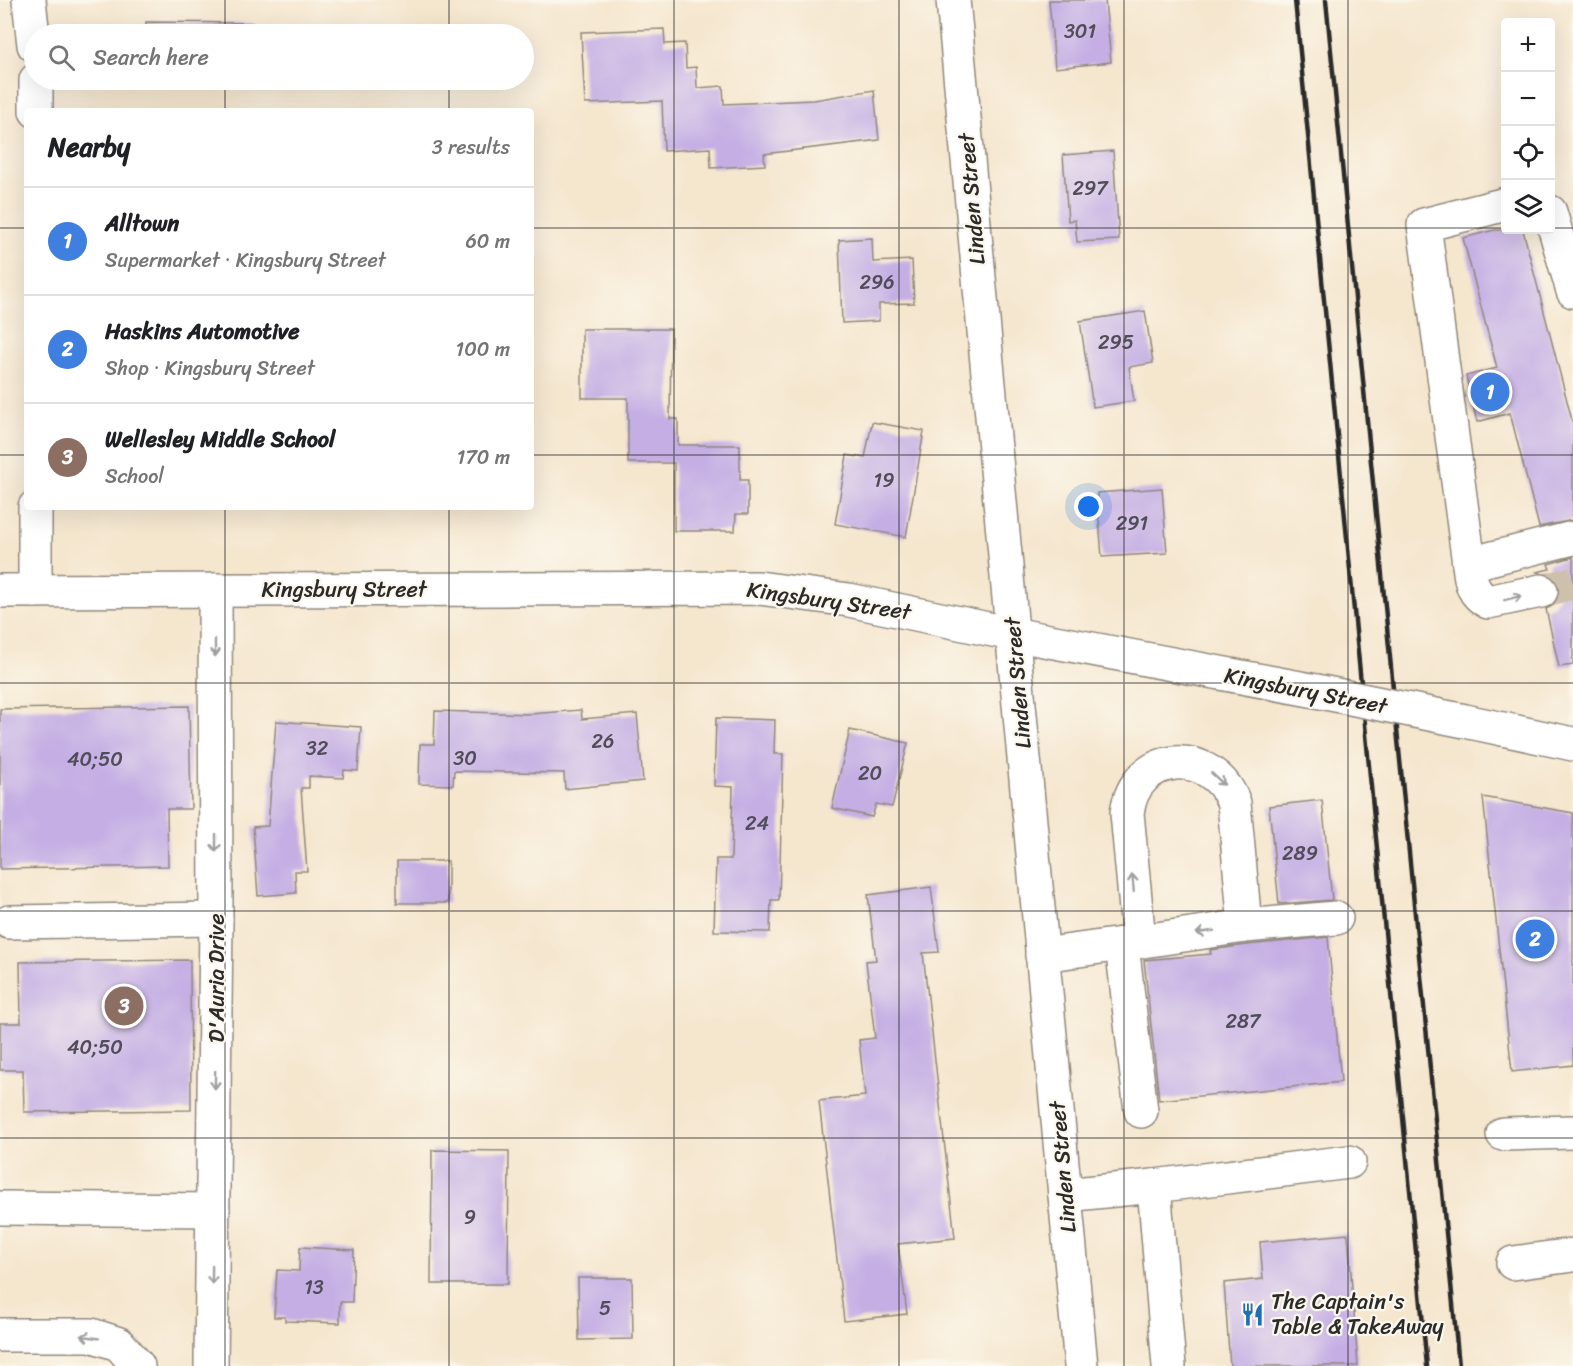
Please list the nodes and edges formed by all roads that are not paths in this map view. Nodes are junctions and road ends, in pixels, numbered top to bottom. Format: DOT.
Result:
graph roads {
  1 [pos="29,0"];
  2 [pos="953,0"];
  3 [pos="32,24"];
  4 [pos="36,90"];
  5 [pos="36,108"];
  6 [pos="1501,205"];
  7 [pos="1560,225"];
  8 [pos="1573,291"];
  9 [pos="35,510"];
  10 [pos="1573,538"];
  11 [pos="1469,564"];
  12 [pos="215,590"];
  13 [pos="0,591"];
  14 [pos="35,591"];
  15 [pos="1541,591"];
  16 [pos="1012,634"];
  17 [pos="1573,744"];
  18 [pos="1336,918"];
  19 [pos="216,919"];
  20 [pos="9,922"];
  21 [pos="1245,927"];
  22 [pos="1131,943"];
  23 [pos="1042,955"];
  24 [pos="1141,1111"];
  25 [pos="1573,1132"];
  26 [pos="1503,1134"];
  27 [pos="1349,1162"];
  28 [pos="1154,1186"];
  29 [pos="1065,1195"];
  30 [pos="1,1208"];
  31 [pos="213,1210"];
  32 [pos="1573,1256"];
  33 [pos="1513,1263"];
  34 [pos="0,1335"];
  35 [pos="138,1366"];
  36 [pos="211,1366"];
  37 [pos="1081,1366"];
  38 [pos="1169,1366"];
  1 -- 3 [label="main road"];
  2 -- 16 [label="main road, Linden Street"];
  4 -- 5 [label="main road"];
  6 -- 11 [label="main road"];
  7 -- 8 [label="main road"];
  9 -- 14 [label="main road"];
  10 -- 11 [label="main road"];
  11 -- 15 [label="main road, one-way"];
  12 -- 14 [label="main road, Kingsbury Street"];
  12 -- 16 [label="main road, Kingsbury Street"];
  12 -- 19 [label="main road, D'Auria Drive, one-way"];
  13 -- 14 [label="main road, Kingsbury Street"];
  16 -- 17 [label="main road, Kingsbury Street, bridge"];
  16 -- 23 [label="main road, Linden Street"];
  18 -- 21 [label="main road"];
  19 -- 20 [label="main road"];
  19 -- 31 [label="main road, D'Auria Drive, one-way"];
  21 -- 22 [label="main road, one-way"];
  22 -- 21 [label="main road, one-way"];
  22 -- 23 [label="main road"];
  22 -- 24 [label="main road"];
  23 -- 29 [label="main road, Linden Street"];
  25 -- 26 [label="main road"];
  27 -- 28 [label="main road"];
  28 -- 29 [label="main road"];
  28 -- 38 [label="main road"];
  29 -- 37 [label="main road, Linden Street"];
  30 -- 31 [label="main road"];
  31 -- 36 [label="main road, D'Auria Drive, one-way"];
  32 -- 33 [label="main road"];
  35 -- 34 [label="main road, one-way"];
}
